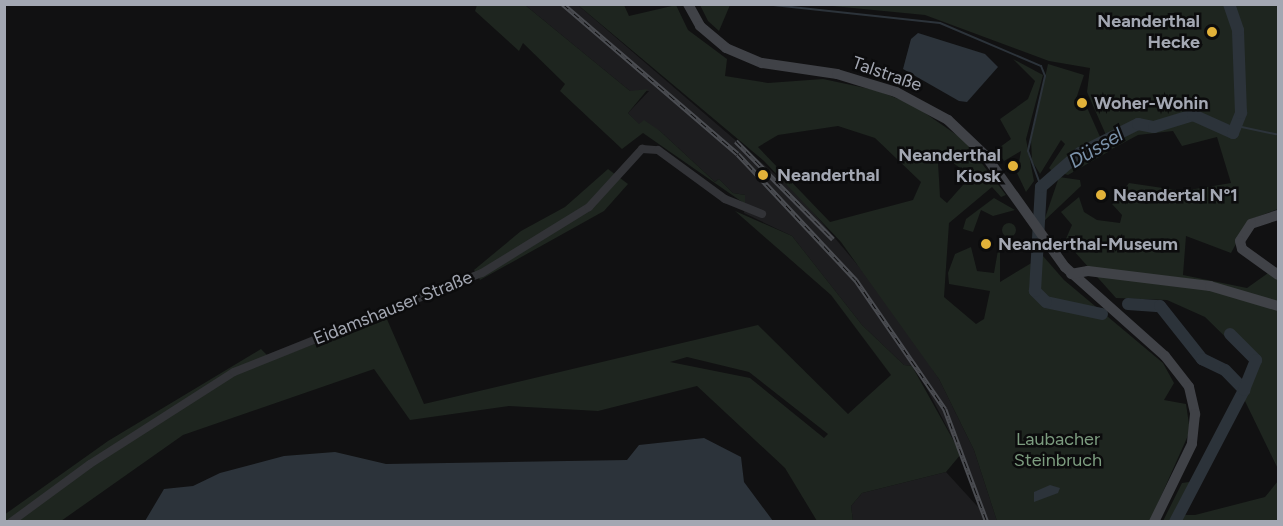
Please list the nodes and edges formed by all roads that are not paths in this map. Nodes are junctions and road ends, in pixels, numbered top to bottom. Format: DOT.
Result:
graph roads {
  1 [pos="688,4"];
  2 [pos="762,214"];
  3 [pos="1278,215"];
  4 [pos="1071,274"];
  5 [pos="1278,276"];
  6 [pos="1278,306"];
  7 [pos="11,522"];
  8 [pos="1154,522"];
  1 -- 4 [label="main road, Talstraße"];
  2 -- 7 [label="street, Eidamshauser Straße"];
  3 -- 5 [label="main road"];
  4 -- 6 [label="main road"];
  4 -- 8 [label="main road, Talstraße"];
}
